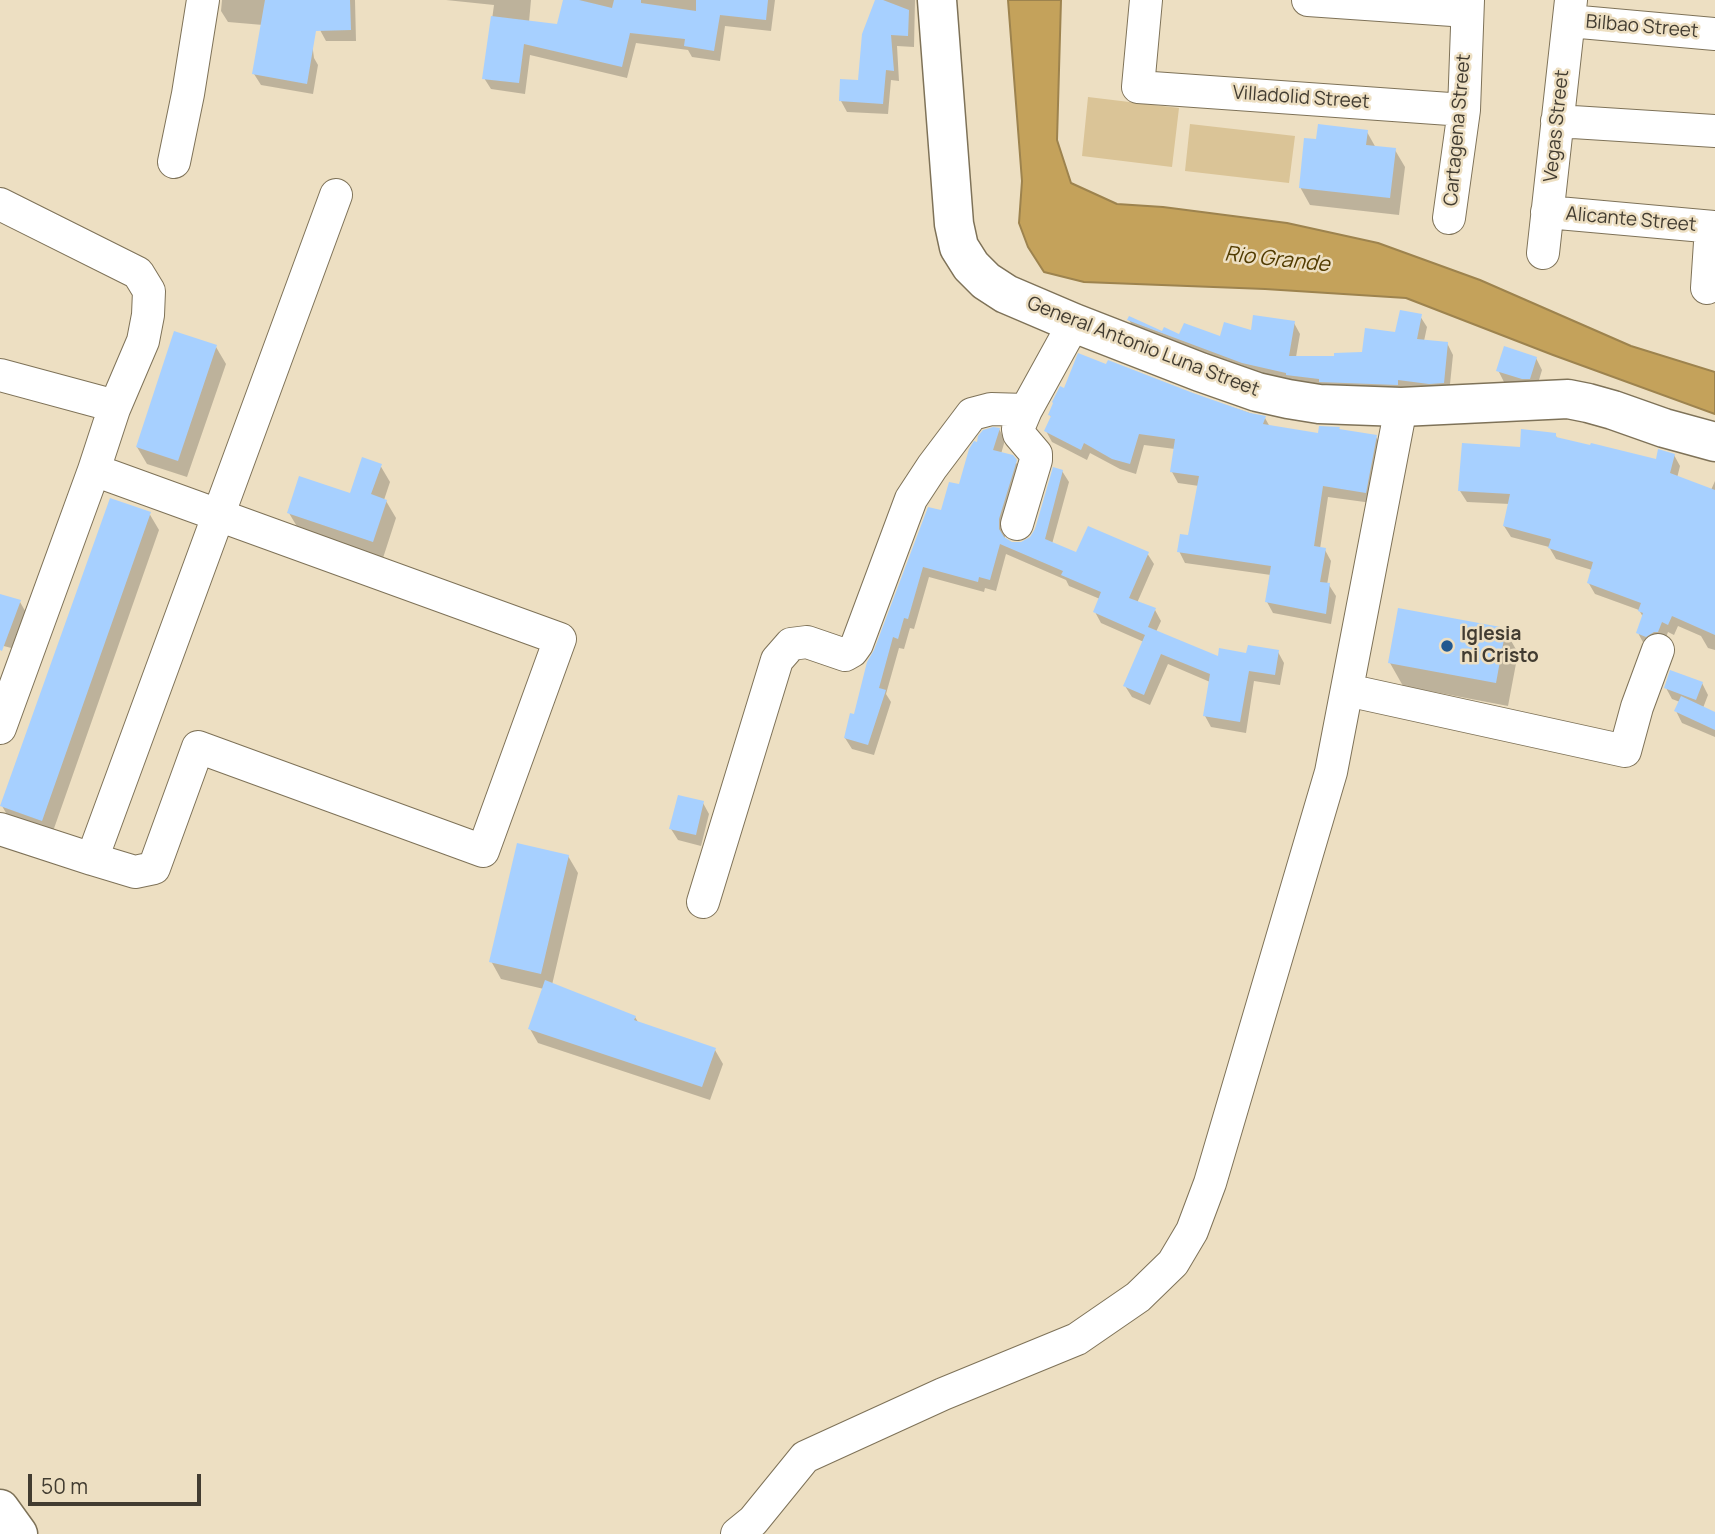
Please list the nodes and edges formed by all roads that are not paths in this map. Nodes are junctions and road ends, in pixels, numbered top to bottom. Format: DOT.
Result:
graph roads {
  1 [pos="203,0"];
  2 [pos="937,0"];
  3 [pos="1146,0"];
  4 [pos="1308,0"];
  5 [pos="1467,5"];
  6 [pos="1570,10"];
  7 [pos="1715,34"];
  8 [pos="1464,110"];
  9 [pos="1557,121"];
  10 [pos="1715,131"];
  11 [pos="174,162"];
  12 [pos="336,195"];
  13 [pos="0,204"];
  14 [pos="1547,212"];
  15 [pos="1449,218"];
  16 [pos="1713,227"];
  17 [pos="1543,253"];
  18 [pos="1707,288"];
  19 [pos="1073,323"];
  20 [pos="0,375"];
  21 [pos="1401,407"];
  22 [pos="114,409"];
  23 [pos="1027,410"];
  24 [pos="1715,442"];
  25 [pos="93,470"];
  26 [pos="220,516"];
  27 [pos="1017,524"];
  28 [pos="213,593"];
  29 [pos="1657,650"];
  30 [pos="188,662"];
  31 [pos="1347,690"];
  32 [pos="0,728"];
  33 [pos="0,829"];
  34 [pos="92,859"];
  35 [pos="703,902"];
  36 [pos="0,1509"];
  37 [pos="18,1534"];
  38 [pos="737,1534"];
  1 -- 11 [label="street"];
  2 -- 19 [label="main road, General Antonio Luna Street"];
  3 -- 8 [label="street, Villadolid Street"];
  4 -- 5 [label="street"];
  5 -- 8 [label="street, Cartagena Street"];
  6 -- 7 [label="street, Bilbao Street"];
  6 -- 9 [label="street, Vegas Street"];
  8 -- 15 [label="street, Cartagena Street"];
  9 -- 10 [label="street"];
  9 -- 14 [label="street, Vegas Street"];
  12 -- 26 [label="street"];
  13 -- 22 [label="street"];
  14 -- 16 [label="street, Alicante Street"];
  14 -- 17 [label="street, Vegas Street"];
  16 -- 18 [label="street"];
  19 -- 21 [label="main road, General Antonio Luna Street"];
  19 -- 23 [label="street"];
  20 -- 22 [label="street"];
  21 -- 24 [label="main road, General Antonio Luna Street"];
  21 -- 31 [label="street"];
  22 -- 25 [label="street"];
  23 -- 27 [label="street"];
  23 -- 35 [label="street"];
  25 -- 26 [label="street"];
  25 -- 32 [label="street"];
  26 -- 34 [label="street"];
  26 -- 34 [label="street"];
  28 -- 30 [label="street"];
  29 -- 31 [label="street"];
  31 -- 38 [label="street"];
  33 -- 34 [label="street"];
  36 -- 37 [label="main road"];
}
